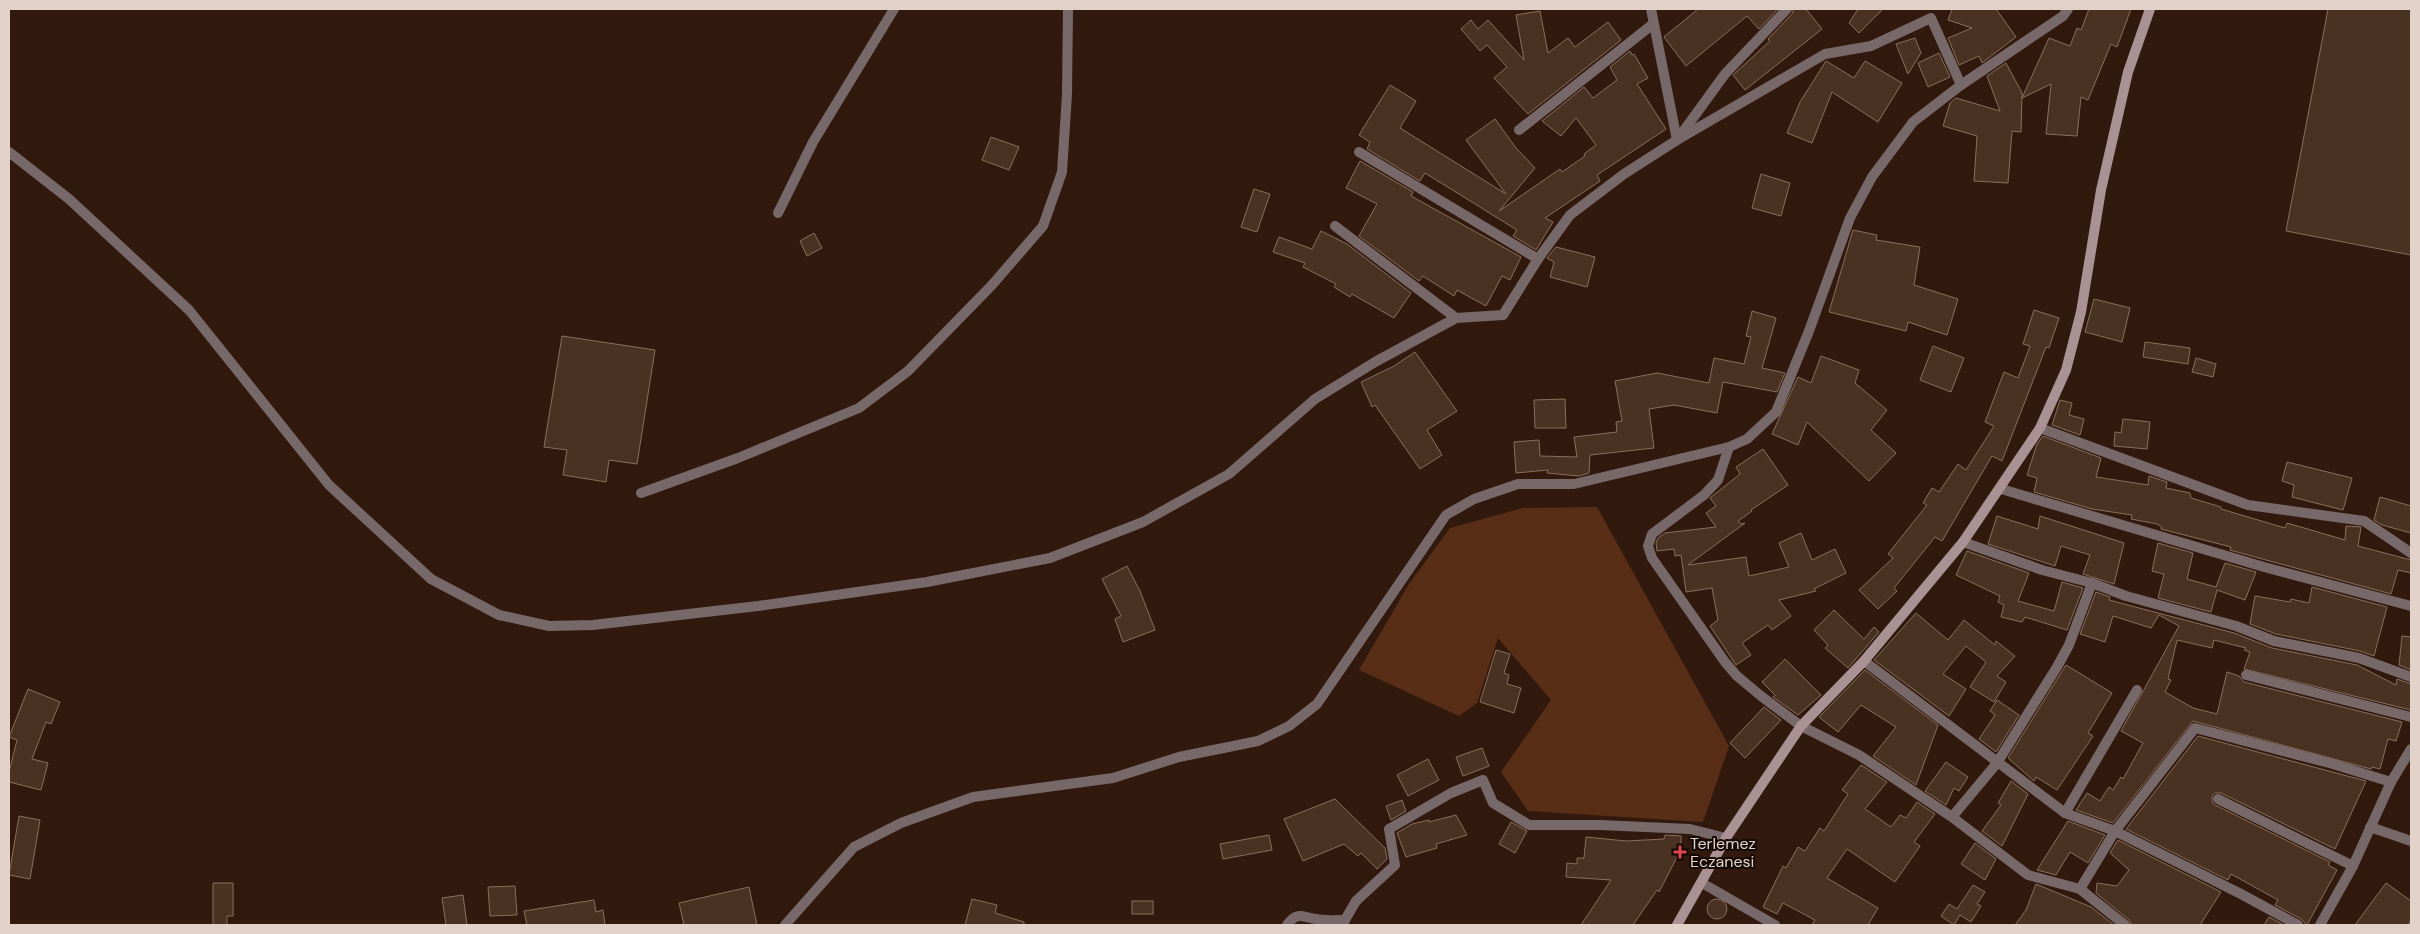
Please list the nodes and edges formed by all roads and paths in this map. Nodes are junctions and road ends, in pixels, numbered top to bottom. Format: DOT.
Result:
graph roads {
  1 [pos="894,9"];
  2 [pos="1068,9"];
  3 [pos="1651,9"];
  4 [pos="1787,9"];
  5 [pos="2068,9"];
  6 [pos="2150,9"];
  7 [pos="1653,24"];
  8 [pos="1961,85"];
  9 [pos="1519,130"];
  10 [pos="1677,140"];
  11 [pos="9,152"];
  12 [pos="1359,152"];
  13 [pos="778,213"];
  14 [pos="1335,226"];
  15 [pos="1538,259"];
  16 [pos="1456,318"];
  17 [pos="2040,428"];
  18 [pos="1729,447"];
  19 [pos="2001,488"];
  20 [pos="641,493"];
  21 [pos="1963,542"];
  22 [pos="2411,553"];
  23 [pos="2092,583"];
  24 [pos="2411,606"];
  25 [pos="1864,661"];
  26 [pos="2246,675"];
  27 [pos="2411,678"];
  28 [pos="2137,690"];
  29 [pos="2411,717"];
  30 [pos="1801,726"];
  31 [pos="2411,749"];
  32 [pos="1998,763"];
  33 [pos="2391,782"];
  34 [pos="2218,799"];
  35 [pos="2065,813"];
  36 [pos="1952,817"];
  37 [pos="2370,827"];
  38 [pos="2115,832"];
  39 [pos="1726,838"];
  40 [pos="2411,841"];
  41 [pos="2353,866"];
  42 [pos="1702,883"];
  43 [pos="2080,889"];
  44 [pos="1344,922"];
  45 [pos="785,925"];
  46 [pos="1287,925"];
  47 [pos="1677,925"];
  48 [pos="1775,925"];
  49 [pos="2125,925"];
  50 [pos="2298,925"];
  51 [pos="2320,925"];
  1 -- 13 [label="street"];
  2 -- 20 [label="street"];
  3 -- 7 [label="street"];
  4 -- 10 [label="street"];
  5 -- 8 [label="street"];
  6 -- 17 [label="street"];
  7 -- 9 [label="street"];
  7 -- 10 [label="street"];
  8 -- 10 [label="street"];
  8 -- 18 [label="street"];
  10 -- 15 [label="street"];
  11 -- 16 [label="street"];
  12 -- 15 [label="street"];
  14 -- 16 [label="street"];
  15 -- 16 [label="street"];
  17 -- 19 [label="street"];
  17 -- 22 [label="street"];
  18 -- 30 [label="street"];
  18 -- 45 [label="street"];
  19 -- 21 [label="street"];
  19 -- 24 [label="street"];
  21 -- 23 [label="street"];
  21 -- 25 [label="street"];
  23 -- 27 [label="street"];
  23 -- 32 [label="street"];
  25 -- 30 [label="street"];
  25 -- 32 [label="street"];
  26 -- 29 [label="street"];
  28 -- 35 [label="street"];
  30 -- 36 [label="street"];
  30 -- 39 [label="street"];
  31 -- 33 [label="street"];
  32 -- 35 [label="street"];
  32 -- 36 [label="street"];
  33 -- 37 [label="street"];
  33 -- 38 [label="street"];
  34 -- 41 [label="street"];
  35 -- 38 [label="street"];
  36 -- 43 [label="street"];
  37 -- 40 [label="street"];
  37 -- 41 [label="street"];
  38 -- 43 [label="street"];
  38 -- 50 [label="street"];
  39 -- 42 [label="street"];
  39 -- 44 [label="street"];
  41 -- 51 [label="street"];
  42 -- 47 [label="street"];
  42 -- 48 [label="street"];
  43 -- 49 [label="street"];
  44 -- 46 [label="street"];
}
